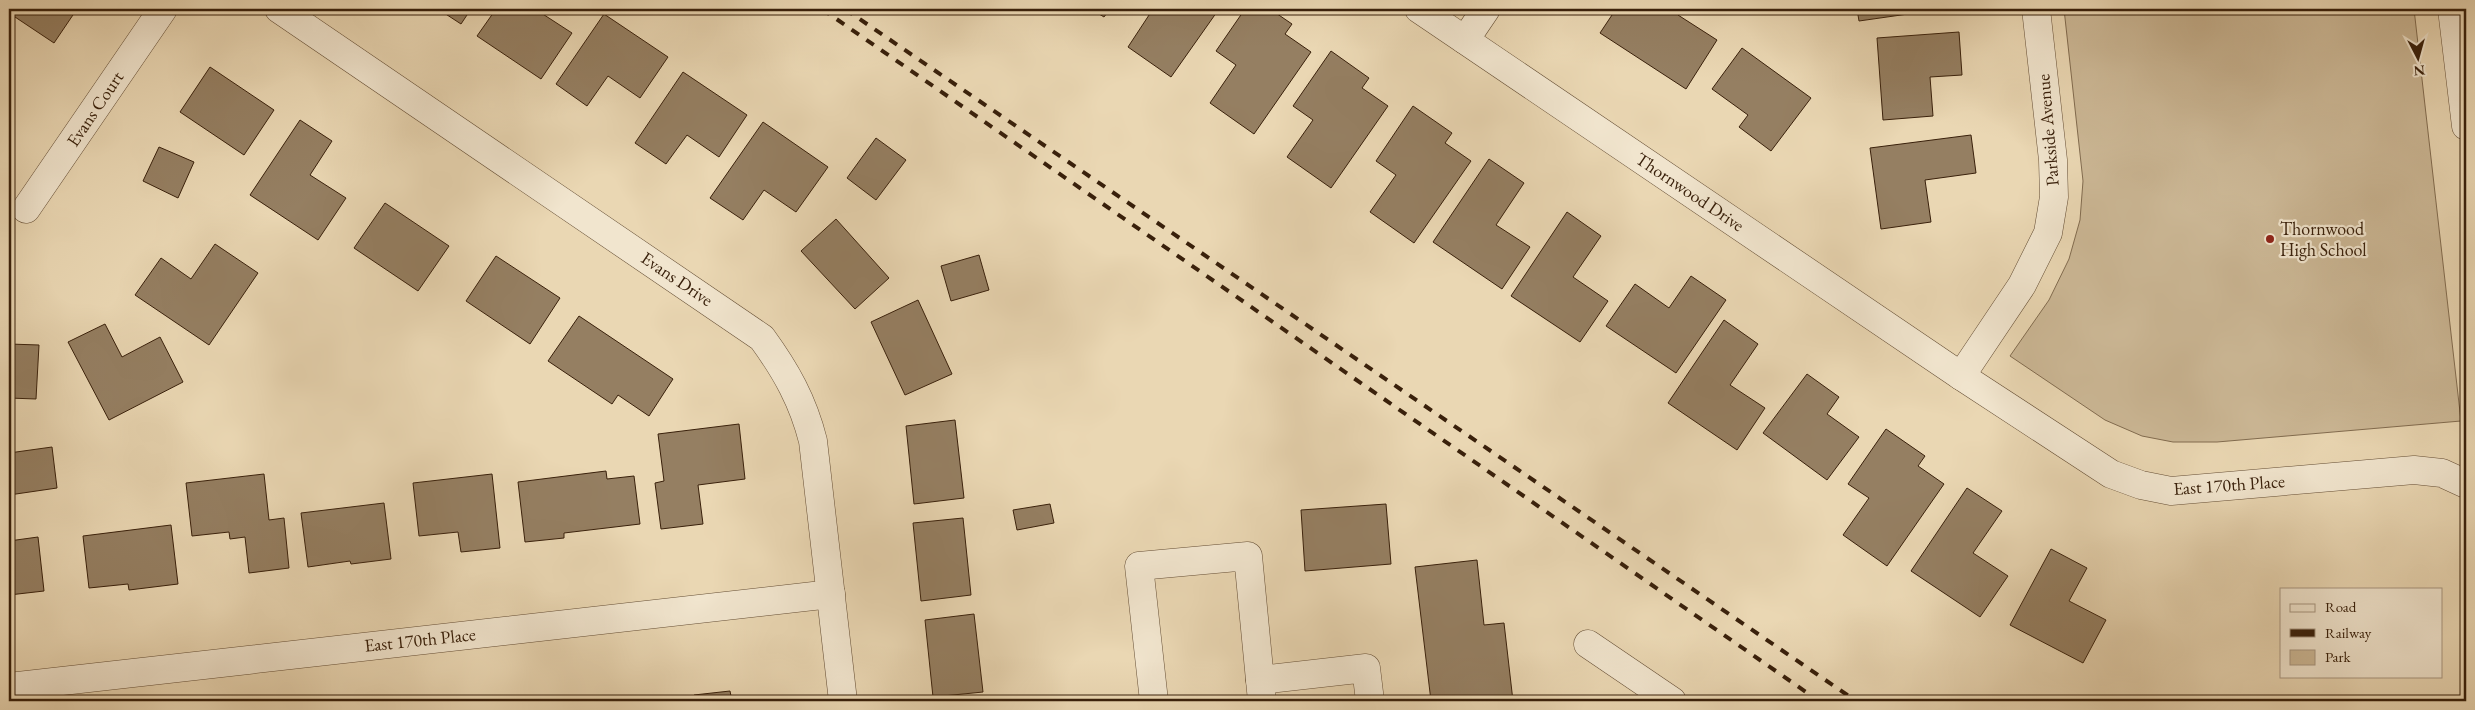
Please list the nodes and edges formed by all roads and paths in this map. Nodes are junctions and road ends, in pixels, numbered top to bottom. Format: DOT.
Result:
graph roads {
  1 [pos="163,9"];
  2 [pos="279,9"];
  3 [pos="1419,9"];
  4 [pos="1486,9"];
  5 [pos="2036,9"];
  6 [pos="2452,9"];
  7 [pos="1465,40"];
  8 [pos="2466,126"];
  9 [pos="26,209"];
  10 [pos="1961,376"];
  11 [pos="2466,484"];
  12 [pos="831,594"];
  13 [pos="1588,644"];
  14 [pos="9,687"];
  15 [pos="1261,691"];
  16 [pos="843,701"];
  17 [pos="1154,701"];
  18 [pos="1370,701"];
  19 [pos="1672,701"];
  1 -- 9 [label="street, Evans Court"];
  2 -- 12 [label="street, Evans Drive"];
  3 -- 7 [label="street, Thornwood Drive"];
  4 -- 7 [label="street"];
  5 -- 10 [label="street, Parkside Avenue"];
  6 -- 8 [label="street"];
  7 -- 10 [label="street, Thornwood Drive"];
  10 -- 11 [label="street, East 170th Place"];
  12 -- 14 [label="street, East 170th Place"];
  12 -- 16 [label="street, Evans Drive"];
  13 -- 19 [label="street"];
  15 -- 17 [label="street"];
  15 -- 18 [label="street"];
}
